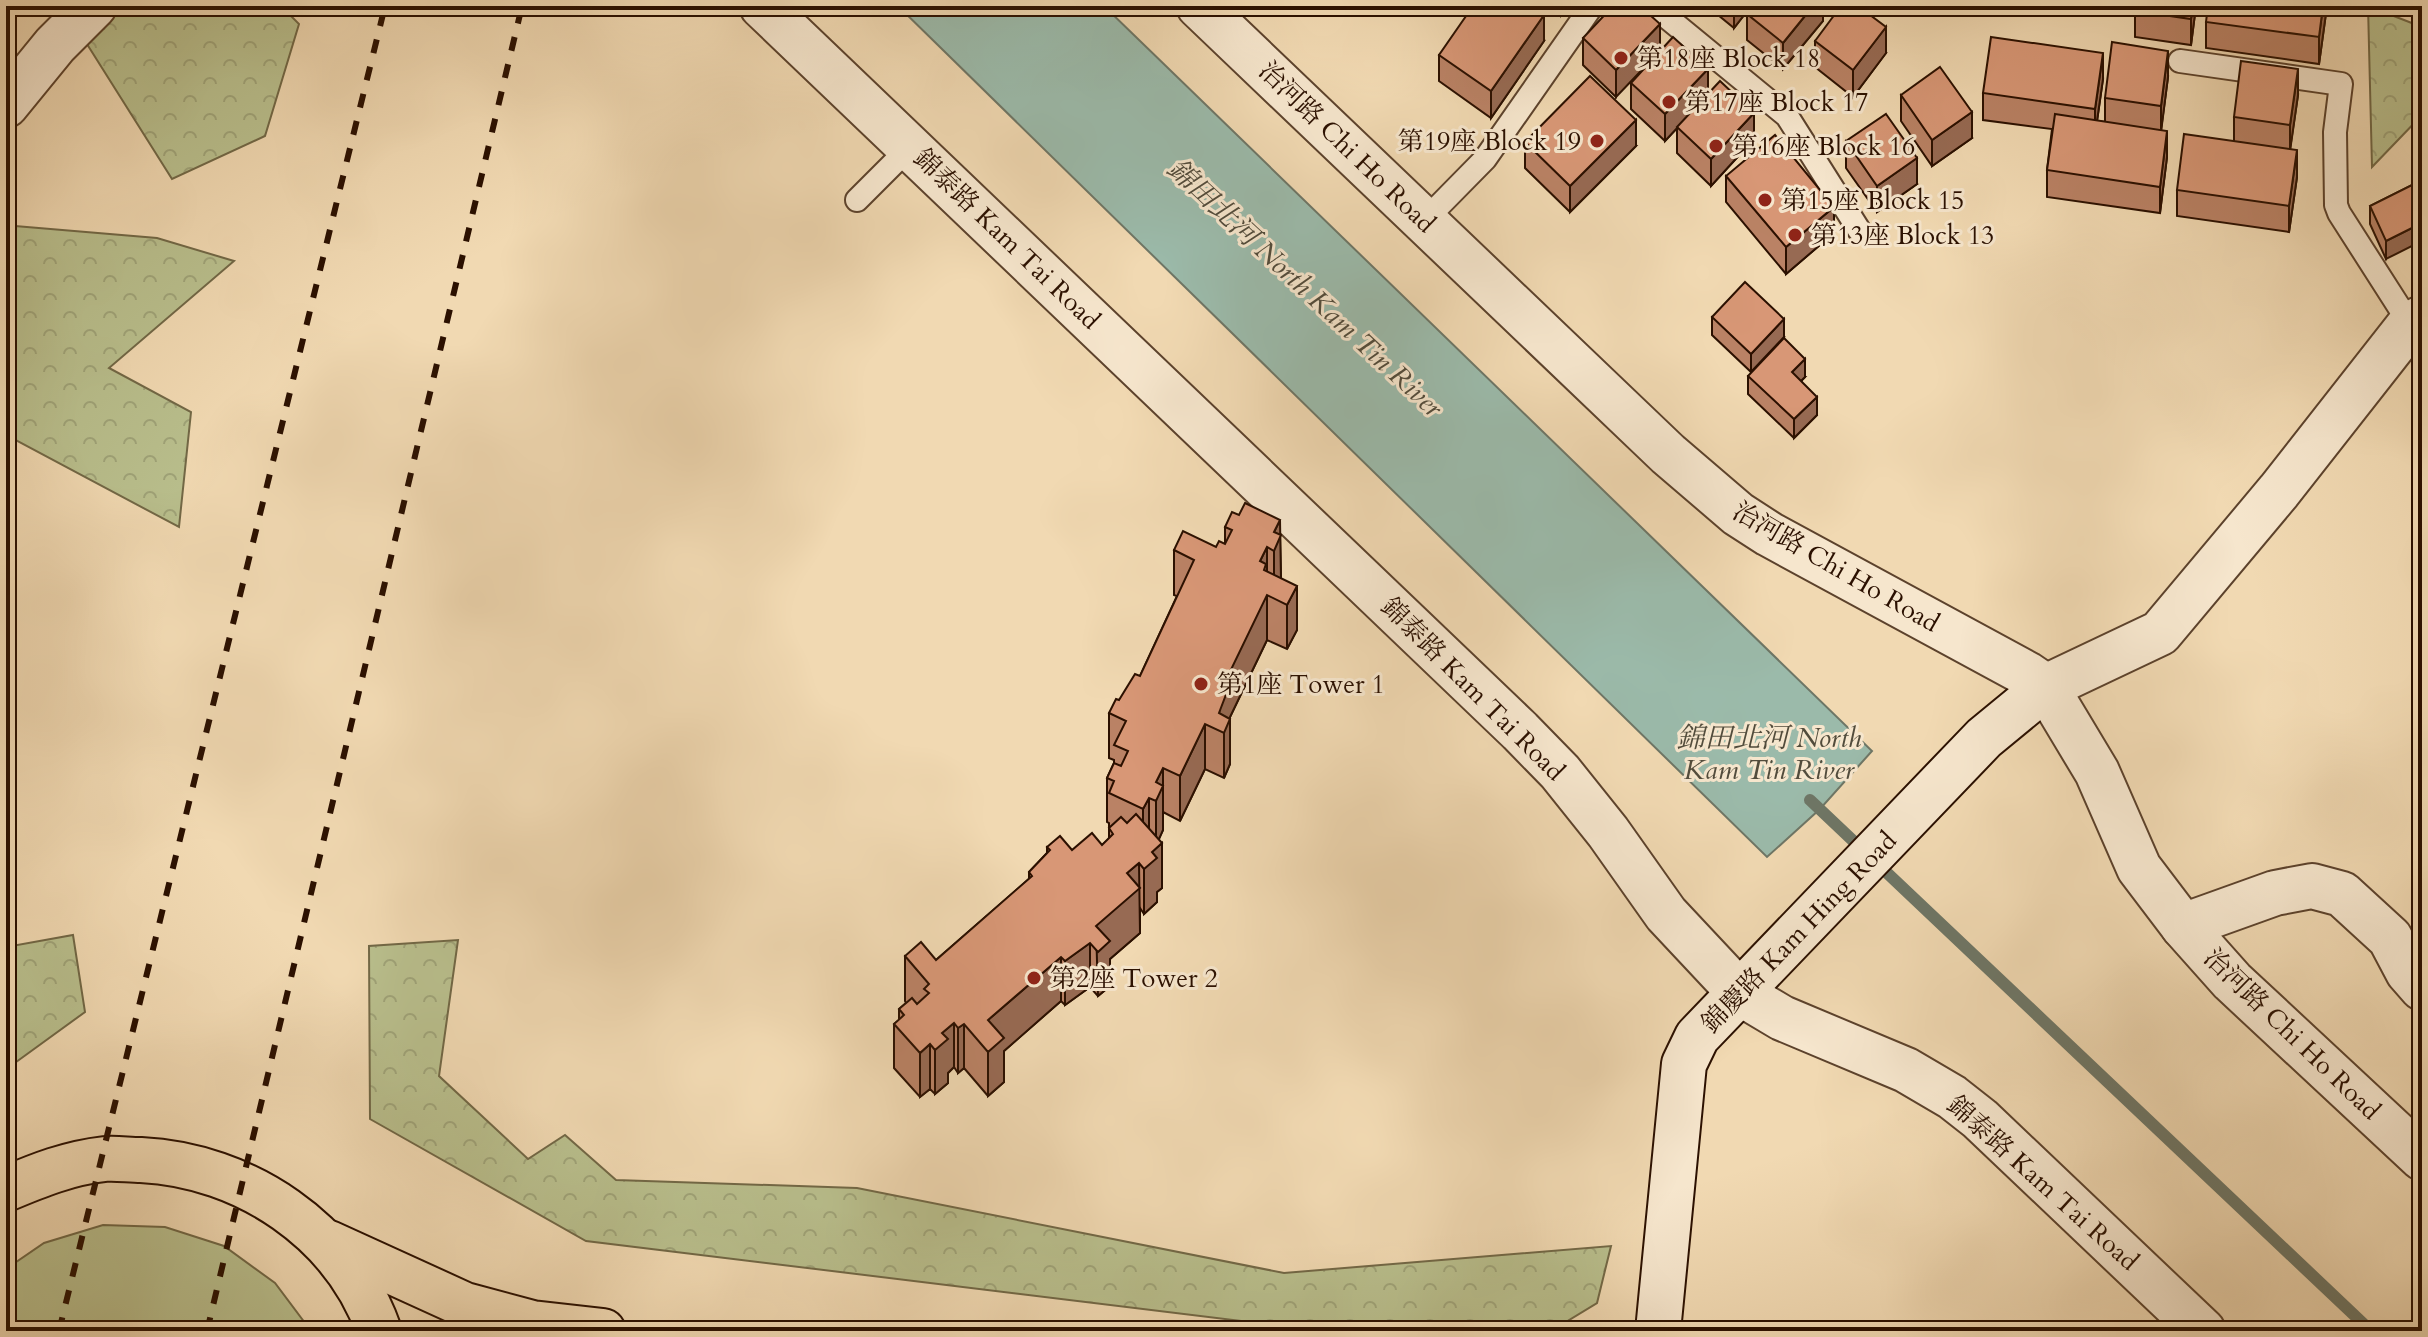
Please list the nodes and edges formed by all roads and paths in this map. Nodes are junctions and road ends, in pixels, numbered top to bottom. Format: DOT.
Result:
graph roads {
  1 [pos="94,6"];
  2 [pos="762,6"];
  3 [pos="1199,6"];
  4 [pos="1592,6"];
  5 [pos="1653,6"];
  6 [pos="2180,61"];
  7 [pos="6,105"];
  8 [pos="911,146"];
  9 [pos="857,200"];
  10 [pos="1424,221"];
  11 [pos="1859,230"];
  12 [pos="2416,321"];
  13 [pos="2046,687"];
  14 [pos="2183,926"];
  15 [pos="2422,988"];
  16 [pos="1740,993"];
  17 [pos="6,1155"];
  18 [pos="2422,1158"];
  19 [pos="57,1167"];
  20 [pos="6,1189"];
  21 [pos="323,1241"];
  22 [pos="379,1331"];
  23 [pos="603,1331"];
  24 [pos="1658,1331"];
  25 [pos="2203,1331"];
  1 -- 7 [label="street"];
  2 -- 8 [label="street, 錦泰路 Kam Tai Road"];
  3 -- 10 [label="street, 治河路 Chi Ho Road"];
  4 -- 10 [label="lane"];
  5 -- 11 [label="lane"];
  6 -- 12 [label="lane"];
  8 -- 9 [label="lane"];
  8 -- 16 [label="street, 錦泰路 Kam Tai Road"];
  10 -- 13 [label="street, 治河路 Chi Ho Road"];
  12 -- 13 [label="street, 錦慶路 Kam Hing Road"];
  13 -- 14 [label="street, 治河路 Chi Ho Road"];
  13 -- 16 [label="street, 錦慶路 Kam Hing Road"];
  14 -- 15 [label="street"];
  14 -- 18 [label="street, 治河路 Chi Ho Road"];
  16 -- 24 [label="street, 錦慶路 Kam Hing Road"];
  16 -- 25 [label="street, 錦泰路 Kam Tai Road"];
  17 -- 19 [label="main road"];
  19 -- 20 [label="main road"];
  19 -- 21 [label="main road"];
  21 -- 22 [label="main road"];
  21 -- 23 [label="main road"];
}
